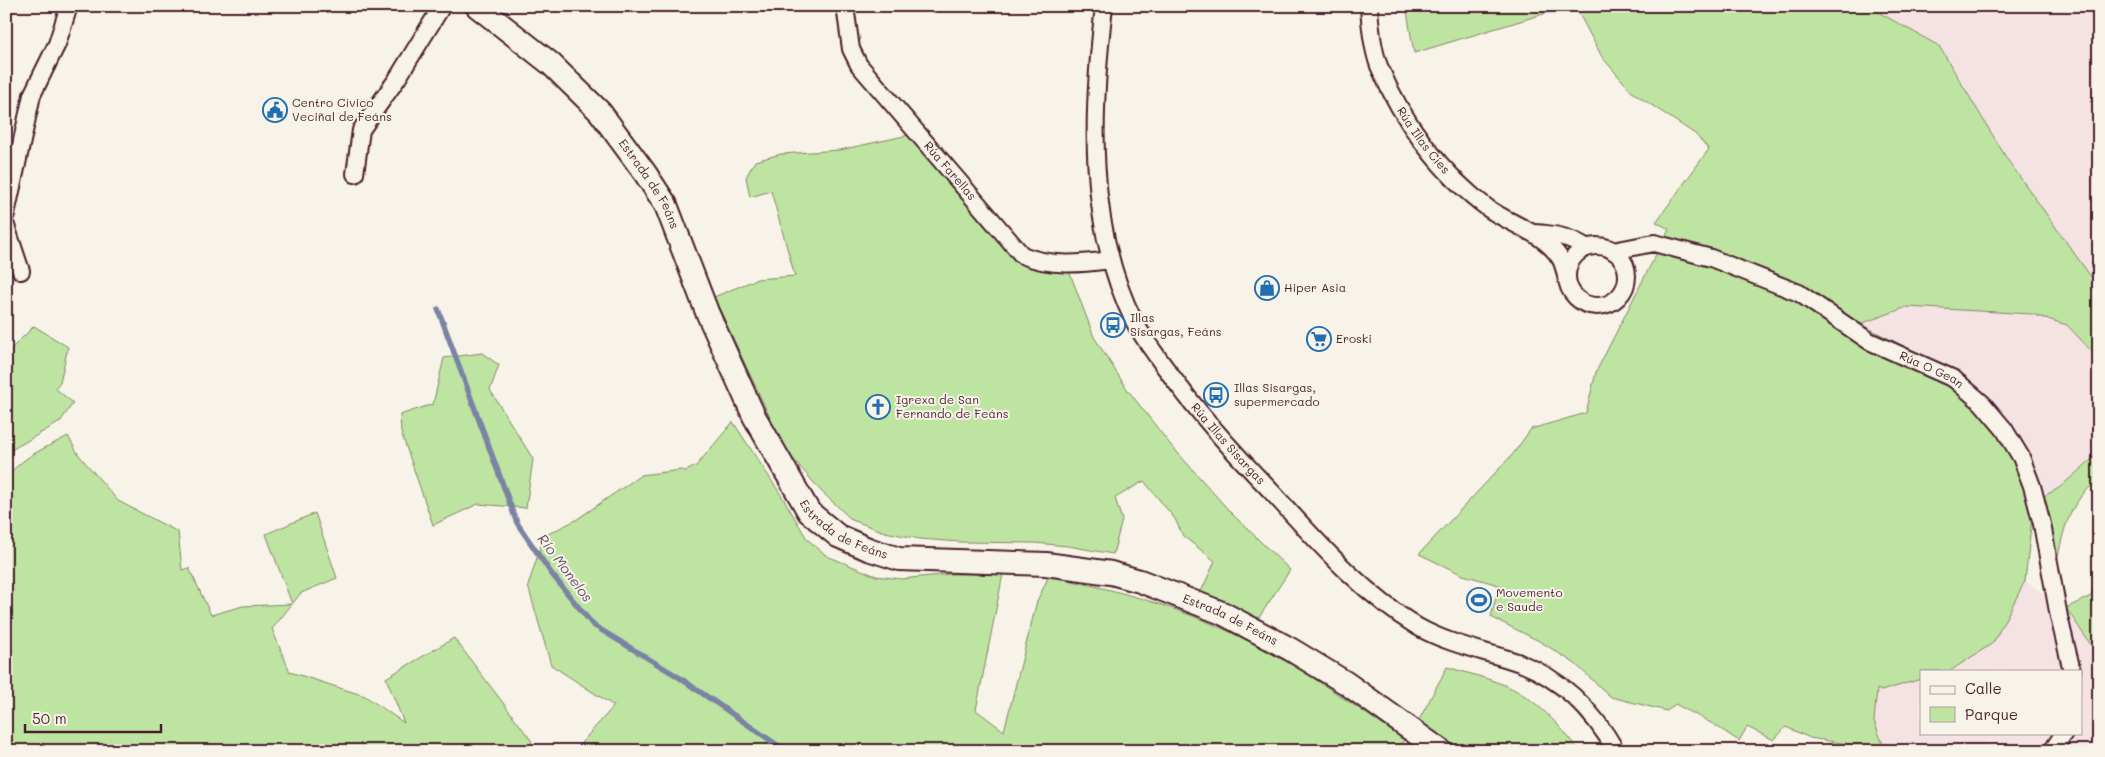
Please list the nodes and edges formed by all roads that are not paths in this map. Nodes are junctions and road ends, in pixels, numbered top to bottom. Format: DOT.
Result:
graph roads {
  1 [pos="69,6"];
  2 [pos="442,6"];
  3 [pos="477,6"];
  4 [pos="845,6"];
  5 [pos="1104,6"];
  6 [pos="1369,6"];
  7 [pos="355,174"];
  8 [pos="6,214"];
  9 [pos="6,226"];
  10 [pos="1533,233"];
  11 [pos="1587,248"];
  12 [pos="1613,251"];
  13 [pos="1111,260"];
  14 [pos="20,271"];
  15 [pos="1567,280"];
  16 [pos="2072,670"];
  17 [pos="1599,726"];
  18 [pos="2063,734"];
  19 [pos="1441,751"];
  20 [pos="1603,751"];
  21 [pos="1616,751"];
  22 [pos="2052,751"];
  1 -- 8 [label="street"];
  2 -- 7 [label="street"];
  3 -- 19 [label="street, Estrada de Feáns"];
  4 -- 13 [label="street, Rúa Farellas"];
  5 -- 13 [label="street, Rúa Illas Sisargas"];
  6 -- 10 [label="street, Rúa Illas Cíes"];
  9 -- 14 [label="street"];
  10 -- 11 [label="street, Rúa Illas Cíes"];
  10 -- 15 [label="street, Rúa Illas Cíes"];
  11 -- 12 [label="street, Rúa Illas Cíes"];
  11 -- 15 [label="street"];
  12 -- 15 [label="street, Rúa Illas Cíes"];
  12 -- 16 [label="street, Rúa O Gean"];
  13 -- 17 [label="street, Rúa Illas Sisargas"];
  17 -- 20 [label="street, Rúa Illas Sisargas"];
  17 -- 21 [label="street, Rúa Illas Sisargas"];
  18 -- 22 [label="street"];
}
